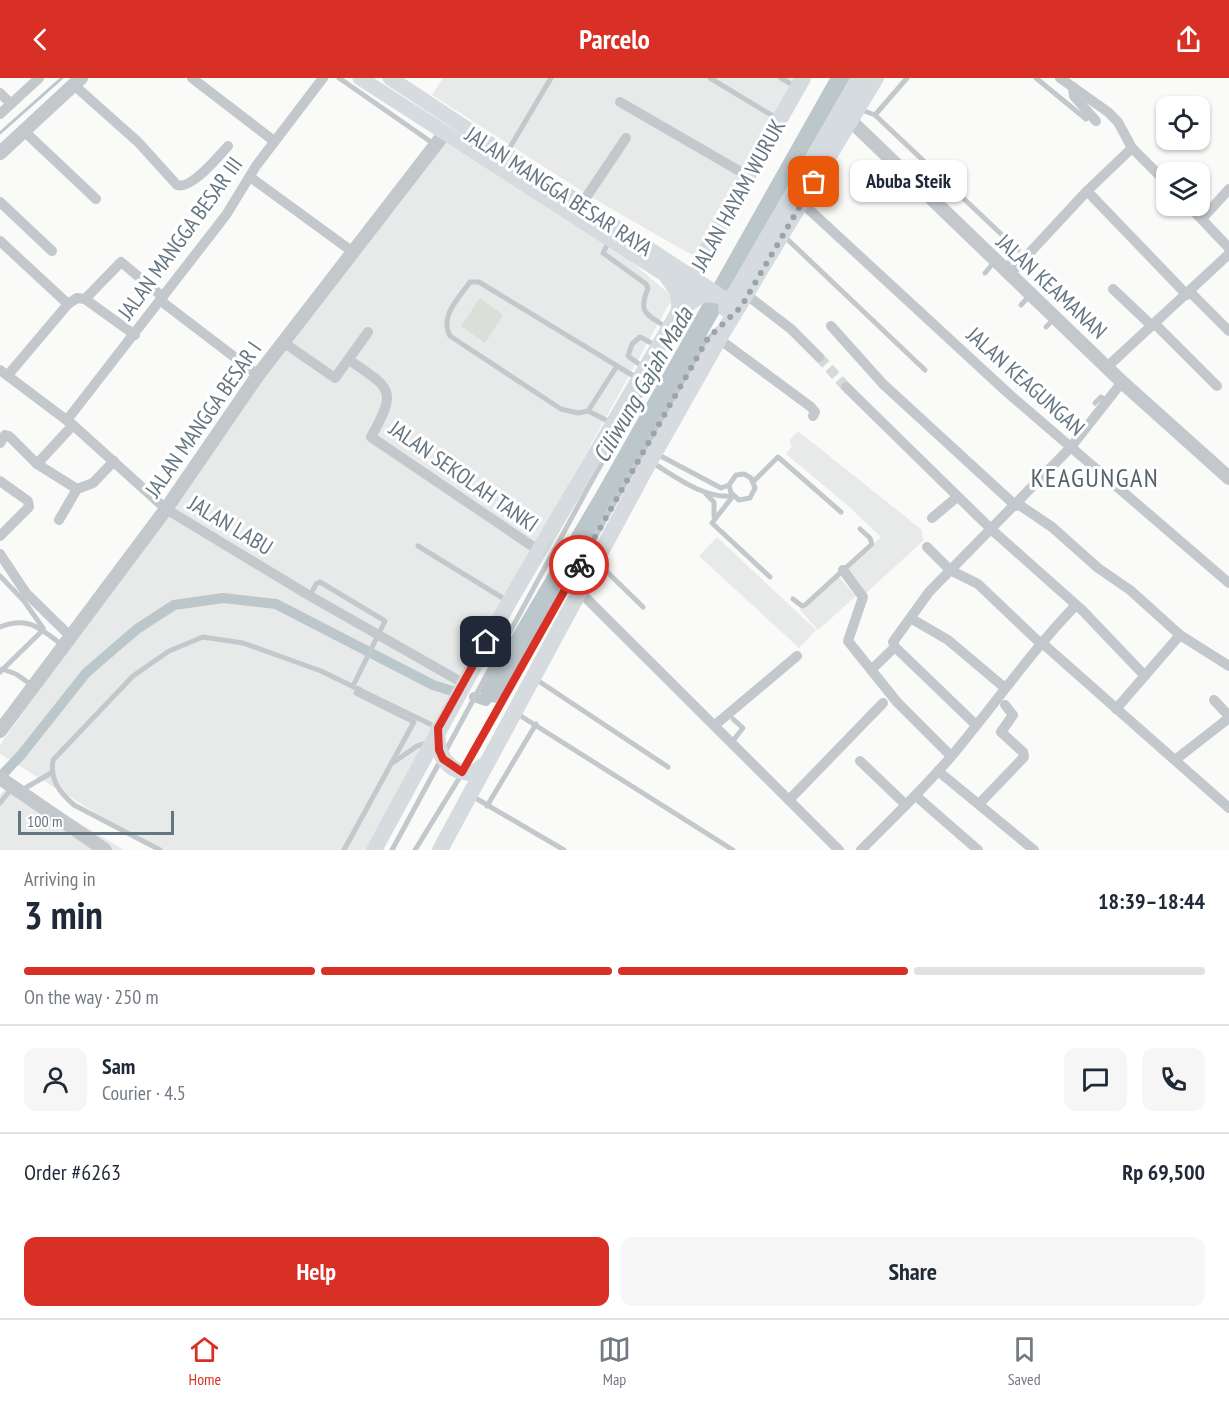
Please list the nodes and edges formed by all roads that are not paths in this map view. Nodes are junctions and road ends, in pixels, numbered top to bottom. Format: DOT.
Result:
graph roads {
  1 [pos="39,78"];
  2 [pos="192,78"];
  3 [pos="323,78"];
  4 [pos="339,78"];
  5 [pos="360,78"];
  6 [pos="390,78"];
  7 [pos="405,78"];
  8 [pos="551,78"];
  9 [pos="710,78"];
  10 [pos="781,78"];
  11 [pos="859,78"];
  12 [pos="876,78"];
  13 [pos="907,78"];
  14 [pos="1036,78"];
  15 [pos="1060,78"];
  16 [pos="77,81"];
  17 [pos="800,83"];
  18 [pos="1073,87"];
  19 [pos="0,93"];
  20 [pos="620,102"];
  21 [pos="426,103"];
  22 [pos="11,104"];
  23 [pos="0,114"];
  24 [pos="854,114"];
  25 [pos="875,115"];
  26 [pos="780,120"];
  27 [pos="1091,120"];
  28 [pos="24,131"];
  29 [pos="626,138"];
  30 [pos="439,139"];
  31 [pos="274,141"];
  32 [pos="228,146"];
  33 [pos="1132,148"];
  34 [pos="507,152"];
  35 [pos="0,153"];
  36 [pos="1156,172"];
  37 [pos="748,176"];
  38 [pos="250,177"];
  39 [pos="534,182"];
  40 [pos="1229,189"];
  41 [pos="1087,191"];
  42 [pos="96,199"];
  43 [pos="0,202"];
  44 [pos="583,202"];
  45 [pos="802,203"];
  46 [pos="1199,216"];
  47 [pos="1202,219"];
  48 [pos="783,235"];
  49 [pos="610,240"];
  50 [pos="0,241"];
  51 [pos="1010,247"];
  52 [pos="1229,248"];
  53 [pos="1018,250"];
  54 [pos="52,251"];
  55 [pos="353,252"];
  56 [pos="1229,254"];
  57 [pos="659,261"];
  58 [pos="1003,268"];
  59 [pos="985,273"];
  60 [pos="668,278"];
  61 [pos="1113,288"];
  62 [pos="715,294"];
  63 [pos="1189,294"];
  64 [pos="85,299"];
  65 [pos="162,299"];
  66 [pos="68,304"];
  67 [pos="678,313"];
  68 [pos="1153,325"];
  69 [pos="831,326"];
  70 [pos="1229,331"];
  71 [pos="368,332"];
  72 [pos="720,333"];
  73 [pos="135,335"];
  74 [pos="283,342"];
  75 [pos="665,342"];
  76 [pos="819,357"];
  77 [pos="349,360"];
  78 [pos="617,366"];
  79 [pos="1107,367"];
  80 [pos="925,370"];
  81 [pos="4,372"];
  82 [pos="641,374"];
  83 [pos="258,375"];
  84 [pos="1122,382"];
  85 [pos="1217,386"];
  86 [pos="846,387"];
  87 [pos="588,411"];
  88 [pos="813,416"];
  89 [pos="70,422"];
  90 [pos="613,423"];
  91 [pos="0,443"];
  92 [pos="1071,447"];
  93 [pos="653,457"];
  94 [pos="114,461"];
  95 [pos="38,464"];
  96 [pos="1229,478"];
  97 [pos="0,481"];
  98 [pos="754,481"];
  99 [pos="710,483"];
  100 [pos="729,485"];
  101 [pos="77,489"];
  102 [pos="705,492"];
  103 [pos="733,496"];
  104 [pos="957,497"];
  105 [pos="1017,505"];
  106 [pos="166,509"];
  107 [pos="841,512"];
  108 [pos="932,518"];
  109 [pos="58,520"];
  110 [pos="712,521"];
  111 [pos="860,529"];
  112 [pos="992,530"];
  113 [pos="0,536"];
  114 [pos="418,546"];
  115 [pos="927,548"];
  116 [pos="538,550"];
  117 [pos="0,554"];
  118 [pos="596,562"];
  119 [pos="843,570"];
  120 [pos="950,570"];
  121 [pos="0,576"];
  122 [pos="770,577"];
  123 [pos="1229,582"];
  124 [pos="580,592"];
  125 [pos="310,596"];
  126 [pos="793,599"];
  127 [pos="508,602"];
  128 [pos="1075,606"];
  129 [pos="643,607"];
  130 [pos="912,619"];
  131 [pos="0,627"];
  132 [pos="43,630"];
  133 [pos="380,634"];
  134 [pos="1180,635"];
  135 [pos="67,641"];
  136 [pos="1040,642"];
  137 [pos="895,647"];
  138 [pos="797,656"];
  139 [pos="1229,666"];
  140 [pos="1,670"];
  141 [pos="870,670"];
  142 [pos="1145,676"];
  143 [pos="533,677"];
  144 [pos="463,683"];
  145 [pos="33,686"];
  146 [pos="356,688"];
  147 [pos="1005,688"];
  148 [pos="1214,700"];
  149 [pos="883,703"];
  150 [pos="1005,705"];
  151 [pos="1116,709"];
  152 [pos="515,712"];
  153 [pos="1229,717"];
  154 [pos="733,719"];
  155 [pos="536,724"];
  156 [pos="716,725"];
  157 [pos="975,725"];
  158 [pos="0,731"];
  159 [pos="435,735"];
  160 [pos="732,742"];
  161 [pos="951,756"];
  162 [pos="443,759"];
  163 [pos="489,760"];
  164 [pos="1175,760"];
  165 [pos="860,761"];
  166 [pos="390,766"];
  167 [pos="668,767"];
  168 [pos="938,771"];
  169 [pos="462,772"];
  170 [pos="51,773"];
  171 [pos="11,784"];
  172 [pos="470,795"];
  173 [pos="916,796"];
  174 [pos="789,800"];
  175 [pos="0,803"];
  176 [pos="979,804"];
  177 [pos="488,806"];
  178 [pos="906,806"];
  179 [pos="1229,808"];
  180 [pos="443,849"];
  181 [pos="105,850"];
  182 [pos="160,850"];
  183 [pos="344,850"];
  184 [pos="374,850"];
  185 [pos="392,850"];
  186 [pos="415,850"];
  187 [pos="564,850"];
  188 [pos="732,850"];
  189 [pos="839,850"];
  190 [pos="861,850"];
  191 [pos="978,850"];
  192 [pos="1034,850"];
  1 -- 22 [label="street"];
  2 -- 31 [label="street"];
  3 -- 31 [label="street, JALAN MANGGA BESAR III"];
  4 -- 30 [label="lane"];
  5 -- 30 [label="main road, JALAN MANGGA BESAR RAYA"];
  6 -- 21 [label="main road, JALAN MANGGA BESAR RAYA"];
  7 -- 21 [label="lane"];
  8 -- 34 [label="lane"];
  9 -- 26 [label="lane"];
  10 -- 17 [label="lane"];
  11 -- 62 [label="main road"];
  12 -- 24 [label="main road"];
  13 -- 25 [label="lane"];
  14 -- 27 [label="lane"];
  15 -- 18 [label="street"];
  16 -- 28 [label="street"];
  16 -- 32 [label="street"];
  17 -- 26 [label="main road, JALAN HAYAM WURUK"];
  18 -- 27 [label="street"];
  18 -- 33 [label="street"];
  19 -- 22 [label="street"];
  20 -- 37 [label="street"];
  21 -- 34 [label="main road, JALAN MANGGA BESAR RAYA"];
  22 -- 23 [label="street"];
  24 -- 25 [label="lane"];
  24 -- 45 [label="main road"];
  24 -- 58 [label="street, JALAN KEAMANAN"];
  25 -- 53 [label="lane"];
  26 -- 37 [label="main road, JALAN HAYAM WURUK"];
  28 -- 35 [label="street"];
  28 -- 42 [label="street"];
  29 -- 44 [label="street"];
  30 -- 39 [label="main road, JALAN MANGGA BESAR RAYA"];
  30 -- 55 [label="street, JALAN MANGGA BESAR I"];
  31 -- 38 [label="street, JALAN MANGGA BESAR III"];
  33 -- 36 [label="street"];
  33 -- 41 [label="street"];
  34 -- 39 [label="main road, JALAN MANGGA BESAR RAYA"];
  34 -- 44 [label="lane"];
  37 -- 62 [label="main road, JALAN HAYAM WURUK"];
  38 -- 55 [label="street"];
  38 -- 65 [label="street, JALAN MANGGA BESAR III"];
  39 -- 44 [label="main road, JALAN MANGGA BESAR RAYA"];
  39 -- 49 [label="main road, JALAN MANGGA BESAR RAYA"];
  40 -- 47 [label="street"];
  41 -- 58 [label="street"];
  41 -- 63 [label="street"];
  43 -- 54 [label="street"];
  44 -- 57 [label="main road, JALAN MANGGA BESAR RAYA"];
  45 -- 48 [label="main road"];
  45 -- 92 [label="street, JALAN KEAGUNGAN"];
  46 -- 47 [label="street"];
  47 -- 52 [label="street"];
  48 -- 62 [label="main road"];
  48 -- 80 [label="lane"];
  49 -- 57 [label="main road, JALAN MANGGA BESAR RAYA"];
  49 -- 75 [label="lane"];
  50 -- 66 [label="street"];
  51 -- 58 [label="lane"];
  55 -- 74 [label="street, JALAN MANGGA BESAR I"];
  56 -- 63 [label="street"];
  57 -- 60 [label="main road, JALAN MANGGA BESAR RAYA"];
  57 -- 62 [label="main road, JALAN MANGGA BESAR RAYA"];
  58 -- 59 [label="lane"];
  58 -- 79 [label="street, JALAN KEAMANAN"];
  60 -- 62 [label="main road, JALAN MANGGA BESAR RAYA"];
  60 -- 67 [label="main road"];
  61 -- 68 [label="street"];
  62 -- 67 [label="main road, JALAN HAYAM WURUK"];
  62 -- 72 [label="main road"];
  62 -- 75 [label="lane"];
  62 -- 76 [label="street"];
  63 -- 68 [label="street"];
  63 -- 70 [label="street"];
  64 -- 65 [label="street"];
  64 -- 66 [label="street"];
  64 -- 73 [label="street"];
  65 -- 73 [label="street, JALAN MANGGA BESAR III"];
  65 -- 83 [label="street"];
  66 -- 81 [label="street"];
  67 -- 75 [label="main road, JALAN HAYAM WURUK"];
  68 -- 79 [label="street"];
  68 -- 85 [label="street"];
  69 -- 105 [label="street"];
  71 -- 77 [label="street"];
  72 -- 88 [label="street"];
  72 -- 93 [label="main road"];
  72 -- 169 [label="lane"];
  73 -- 89 [label="street, JALAN MANGGA BESAR III"];
  74 -- 77 [label="street"];
  74 -- 83 [label="street, JALAN MANGGA BESAR I"];
  75 -- 82 [label="main road, JALAN HAYAM WURUK"];
  75 -- 82 [label="lane"];
  75 -- 162 [label="lane"];
  77 -- 116 [label="street, JALAN SEKOLAH TANKI"];
  78 -- 82 [label="lane"];
  78 -- 87 [label="lane"];
  78 -- 87 [label="lane"];
  79 -- 84 [label="street, JALAN KEAMANAN"];
  81 -- 89 [label="street, JALAN LABU"];
  82 -- 90 [label="main road, JALAN HAYAM WURUK"];
  83 -- 106 [label="street, JALAN MANGGA BESAR I"];
  84 -- 92 [label="street"];
  84 -- 96 [label="street, JALAN KEAMANAN"];
  86 -- 104 [label="street"];
  87 -- 90 [label="lane"];
  89 -- 94 [label="street, JALAN LABU"];
  89 -- 95 [label="street, JALAN MANGGA BESAR III"];
  90 -- 116 [label="main road, JALAN HAYAM WURUK"];
  91 -- 95 [label="street"];
  92 -- 105 [label="street"];
  92 -- 123 [label="street, JALAN KEAGUNGAN"];
  93 -- 99 [label="lane"];
  93 -- 102 [label="lane"];
  93 -- 118 [label="main road"];
  94 -- 101 [label="street"];
  94 -- 106 [label="street, JALAN LABU"];
  95 -- 101 [label="street"];
  97 -- 113 [label="street"];
  98 -- 100 [label="lane"];
  98 -- 103 [label="lane"];
  98 -- 107 [label="lane"];
  99 -- 100 [label="lane"];
  99 -- 102 [label="lane"];
  100 -- 103 [label="lane"];
  101 -- 109 [label="street"];
  102 -- 103 [label="lane"];
  102 -- 110 [label="lane"];
  103 -- 110 [label="lane"];
  104 -- 108 [label="street"];
  104 -- 112 [label="street"];
  105 -- 112 [label="street"];
  105 -- 134 [label="street"];
  106 -- 125 [label="street, JALAN LABU"];
  106 -- 135 [label="street, JALAN MANGGA BESAR I"];
  110 -- 122 [label="lane"];
  111 -- 119 [label="lane"];
  112 -- 120 [label="street"];
  112 -- 128 [label="street"];
  114 -- 127 [label="lane"];
  115 -- 120 [label="street"];
  116 -- 127 [label="main road, JALAN HAYAM WURUK"];
  117 -- 135 [label="street"];
  118 -- 124 [label="main road"];
  118 -- 129 [label="lane"];
  119 -- 126 [label="lane"];
  119 -- 141 [label="street"];
  120 -- 130 [label="street"];
  120 -- 136 [label="street"];
  121 -- 132 [label="lane"];
  124 -- 143 [label="main road"];
  124 -- 156 [label="street"];
  125 -- 133 [label="street, JALAN LABU"];
  125 -- 133 [label="lane"];
  127 -- 144 [label="main road, JALAN HAYAM WURUK"];
  128 -- 136 [label="street"];
  128 -- 142 [label="street"];
  130 -- 137 [label="street"];
  130 -- 147 [label="street"];
  131 -- 132 [label="lane"];
  132 -- 135 [label="lane"];
  132 -- 140 [label="lane"];
  133 -- 144 [label="street, JALAN LABU"];
  133 -- 146 [label="lane"];
  134 -- 139 [label="street"];
  134 -- 142 [label="street"];
  135 -- 145 [label="street, JALAN MANGGA BESAR I"];
  136 -- 147 [label="street"];
  136 -- 151 [label="street"];
  137 -- 141 [label="street"];
  137 -- 157 [label="street"];
  138 -- 156 [label="street"];
  140 -- 145 [label="lane"];
  141 -- 161 [label="street"];
  142 -- 151 [label="street"];
  143 -- 152 [label="main road"];
  143 -- 167 [label="lane"];
  144 -- 159 [label="main road, JALAN HAYAM WURUK"];
  145 -- 158 [label="street, JALAN MANGGA BESAR I"];
  146 -- 159 [label="lane"];
  146 -- 166 [label="lane"];
  146 -- 170 [label="lane"];
  147 -- 157 [label="street"];
  148 -- 153 [label="street"];
  149 -- 174 [label="street"];
  150 -- 176 [label="street"];
  151 -- 164 [label="street"];
  152 -- 155 [label="lane"];
  152 -- 163 [label="main road"];
  153 -- 164 [label="street"];
  154 -- 160 [label="lane"];
  155 -- 177 [label="lane"];
  155 -- 188 [label="lane"];
  156 -- 160 [label="street"];
  157 -- 161 [label="street"];
  159 -- 162 [label="main road"];
  159 -- 166 [label="lane"];
  159 -- 184 [label="main road, JALAN HAYAM WURUK"];
  160 -- 174 [label="street"];
  161 -- 168 [label="street"];
  162 -- 169 [label="main road"];
  162 -- 185 [label="lane"];
  163 -- 169 [label="main road"];
  163 -- 172 [label="main road"];
  164 -- 179 [label="street"];
  165 -- 178 [label="street"];
  166 -- 183 [label="lane"];
  168 -- 173 [label="street"];
  168 -- 176 [label="street"];
  169 -- 186 [label="lane"];
  170 -- 171 [label="lane"];
  170 -- 182 [label="lane"];
  171 -- 175 [label="lane"];
  171 -- 181 [label="street"];
  172 -- 177 [label="lane"];
  172 -- 180 [label="main road"];
  173 -- 178 [label="street"];
  173 -- 191 [label="street"];
  174 -- 189 [label="street"];
  176 -- 192 [label="street"];
  177 -- 187 [label="lane"];
  178 -- 190 [label="street"];
}
